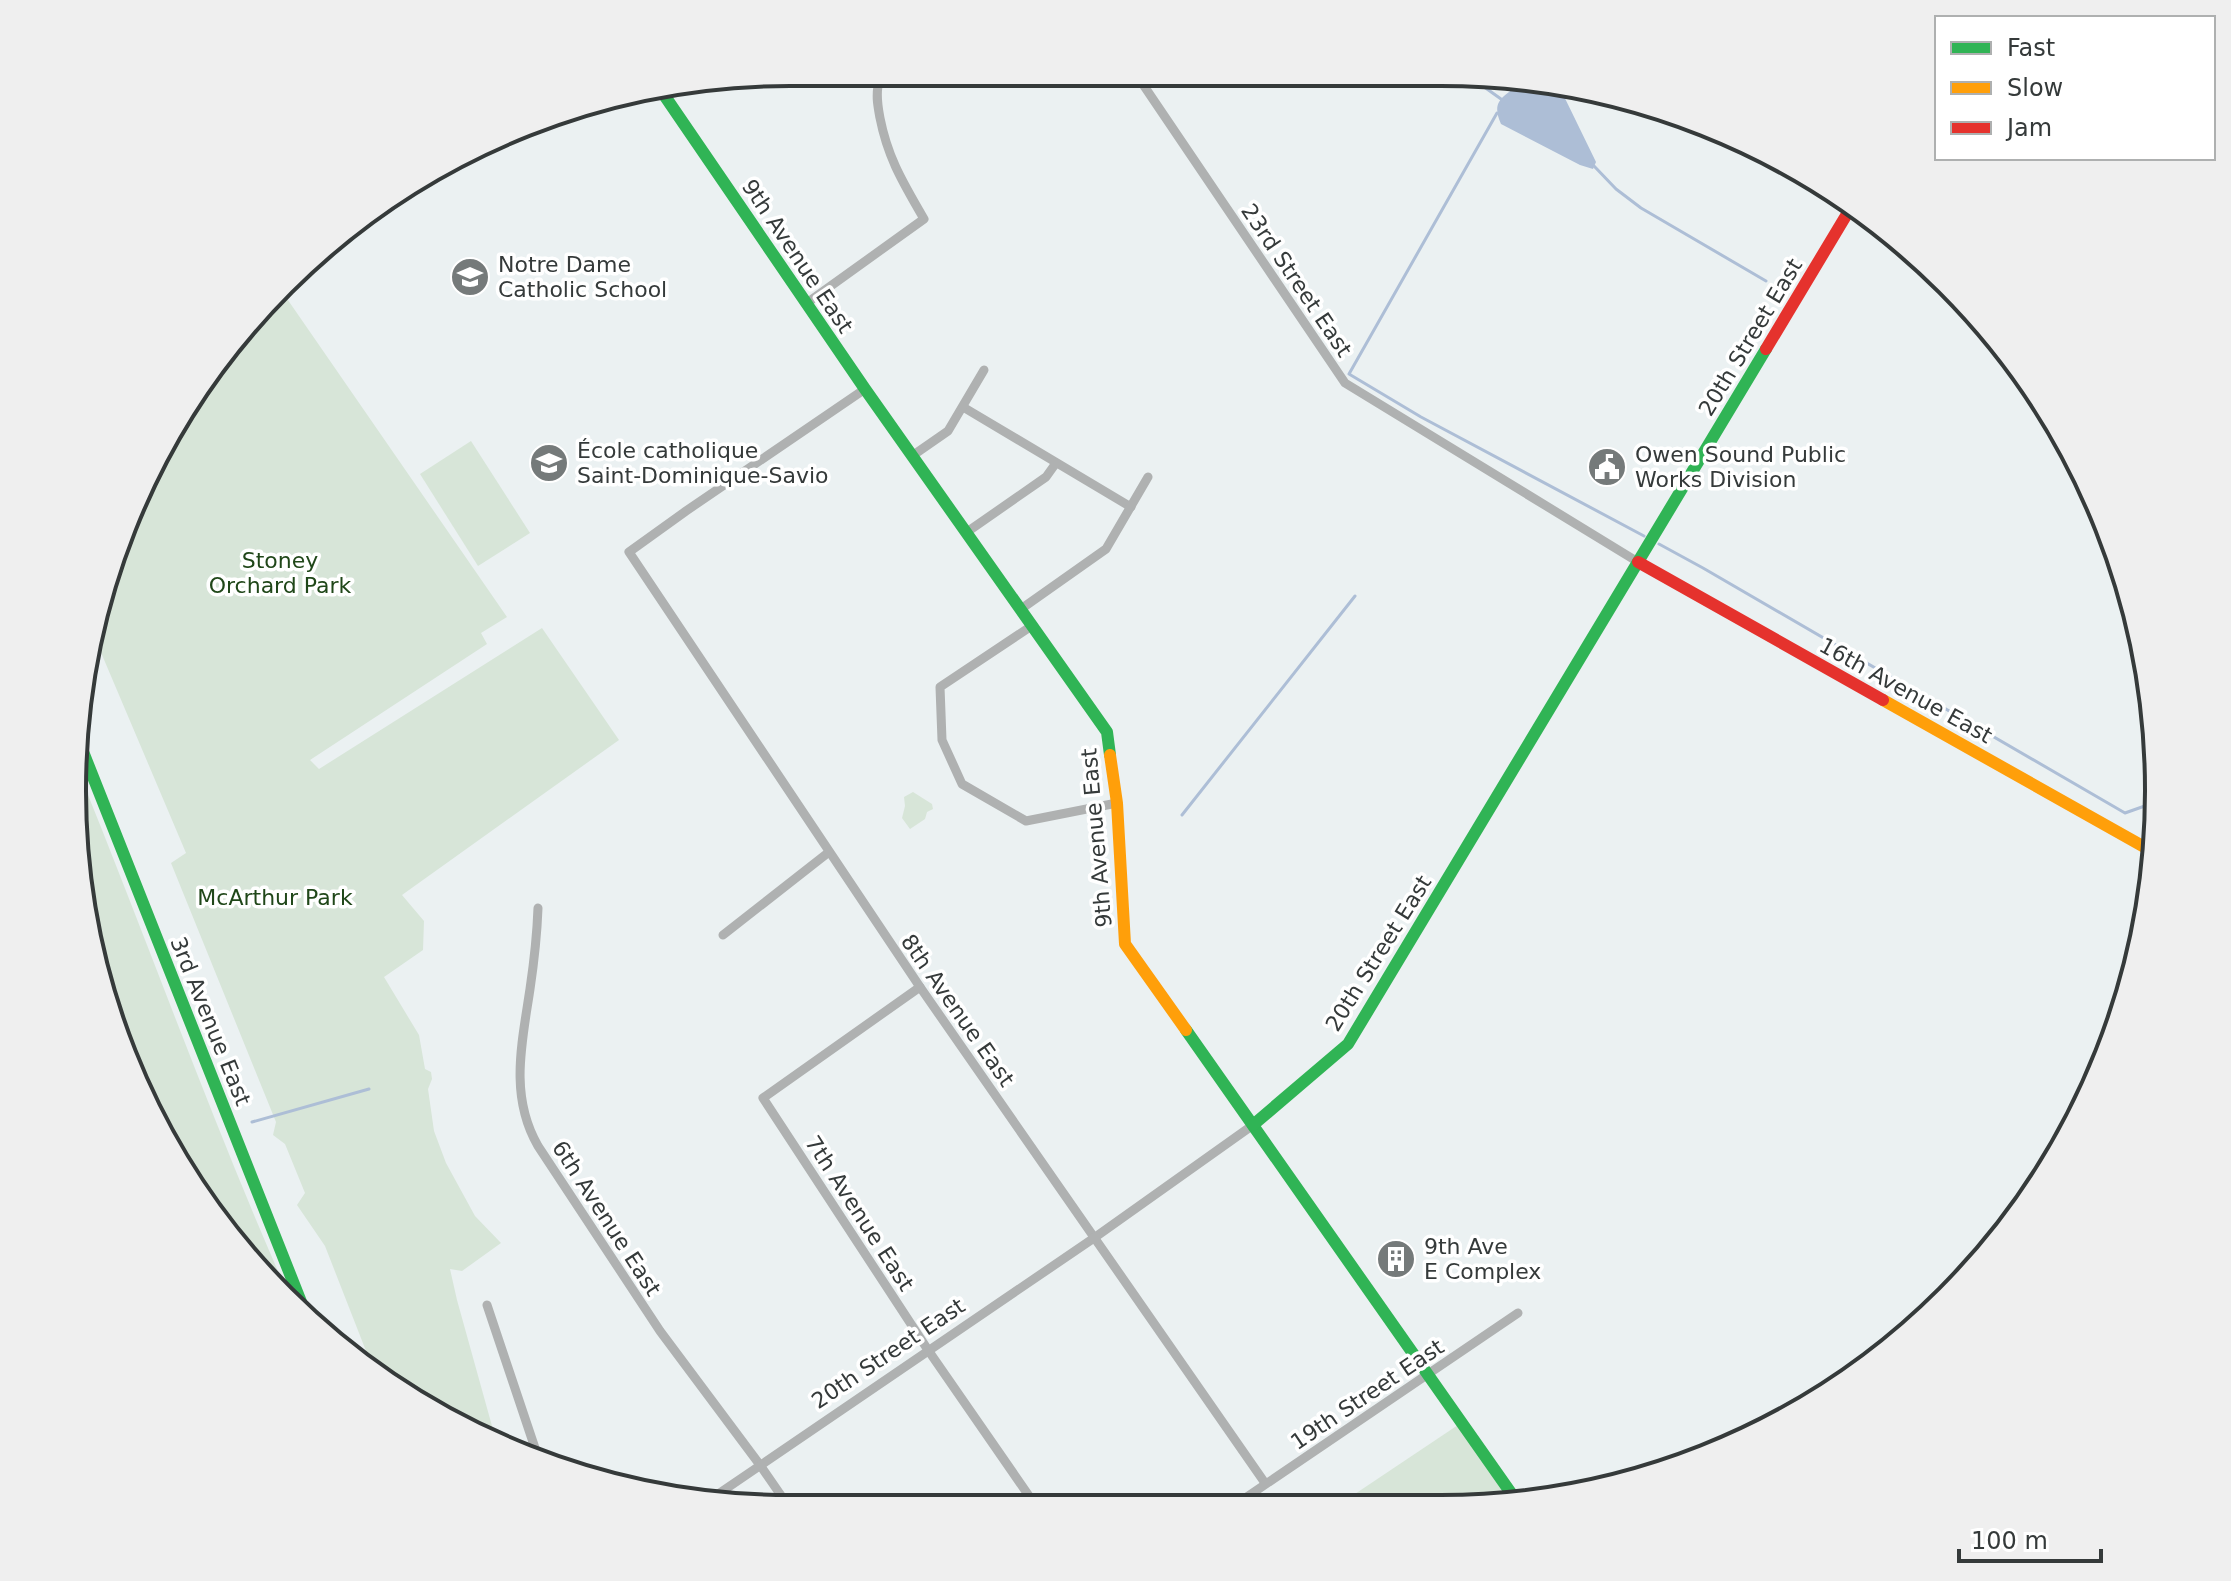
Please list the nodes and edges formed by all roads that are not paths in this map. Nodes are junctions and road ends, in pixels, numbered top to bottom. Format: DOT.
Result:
graph roads {
  1 [pos="878,86"];
  2 [pos="1144,86"];
  3 [pos="666,98"];
  4 [pos="1846,215"];
  5 [pos="807,303"];
  6 [pos="984,370"];
  7 [pos="865,389"];
  8 [pos="963,407"];
  9 [pos="912,456"];
  10 [pos="1056,463"];
  11 [pos="1148,477"];
  12 [pos="1131,507"];
  13 [pos="967,532"];
  14 [pos="1638,562"];
  15 [pos="1021,609"];
  16 [pos="1033,625"];
  17 [pos="87,762"];
  18 [pos="1117,803"];
  19 [pos="2142,846"];
  20 [pos="829,852"];
  21 [pos="538,908"];
  22 [pos="723,935"];
  23 [pos="920,987"];
  24 [pos="1253,1125"];
  25 [pos="1094,1238"];
  26 [pos="298,1295"];
  27 [pos="487,1305"];
  28 [pos="1518,1313"];
  29 [pos="928,1350"];
  30 [pos="1429,1375"];
  31 [pos="534,1446"];
  32 [pos="760,1465"];
  33 [pos="1265,1483"];
  34 [pos="722,1491"];
  35 [pos="1510,1491"];
  36 [pos="780,1495"];
  37 [pos="1028,1495"];
  38 [pos="1249,1495"];
  1 -- 5 [label="street"];
  2 -- 14 [label="street, 23rd Street East"];
  3 -- 5 [label="street, 9th Avenue East"];
  4 -- 14 [label="street, 20th Street East"];
  5 -- 7 [label="street, 9th Avenue East"];
  6 -- 8 [label="street"];
  7 -- 9 [label="street, 9th Avenue East"];
  7 -- 20 [label="street, 8th Avenue East"];
  8 -- 9 [label="street"];
  8 -- 10 [label="street"];
  9 -- 13 [label="street, 9th Avenue East"];
  10 -- 12 [label="street"];
  10 -- 13 [label="street"];
  11 -- 12 [label="street"];
  12 -- 15 [label="street"];
  13 -- 15 [label="street, 9th Avenue East"];
  14 -- 19 [label="street, 16th Avenue East"];
  14 -- 24 [label="street, 20th Street East"];
  15 -- 16 [label="street, 9th Avenue East"];
  16 -- 18 [label="street, 9th Avenue East"];
  16 -- 18 [label="street"];
  17 -- 26 [label="street, 3rd Avenue East"];
  18 -- 24 [label="street, 9th Avenue East"];
  20 -- 22 [label="street"];
  20 -- 23 [label="street, 8th Avenue East"];
  21 -- 32 [label="street, 6th Avenue East"];
  23 -- 25 [label="street, 8th Avenue East"];
  23 -- 29 [label="street, 7th Avenue East"];
  24 -- 25 [label="street, 20th Street East"];
  24 -- 30 [label="street, 9th Avenue East"];
  25 -- 29 [label="street, 20th Street East"];
  25 -- 33 [label="street, 8th Avenue East"];
  27 -- 31 [label="street"];
  28 -- 30 [label="street, 19th Street East"];
  29 -- 32 [label="street, 20th Street East"];
  29 -- 37 [label="street, 7th Avenue East"];
  30 -- 33 [label="street, 19th Street East"];
  30 -- 35 [label="street, 9th Avenue East"];
  32 -- 34 [label="street, 20th Street East"];
  32 -- 36 [label="street, 6th Avenue East"];
  33 -- 38 [label="street, 19th Street East"];
}
